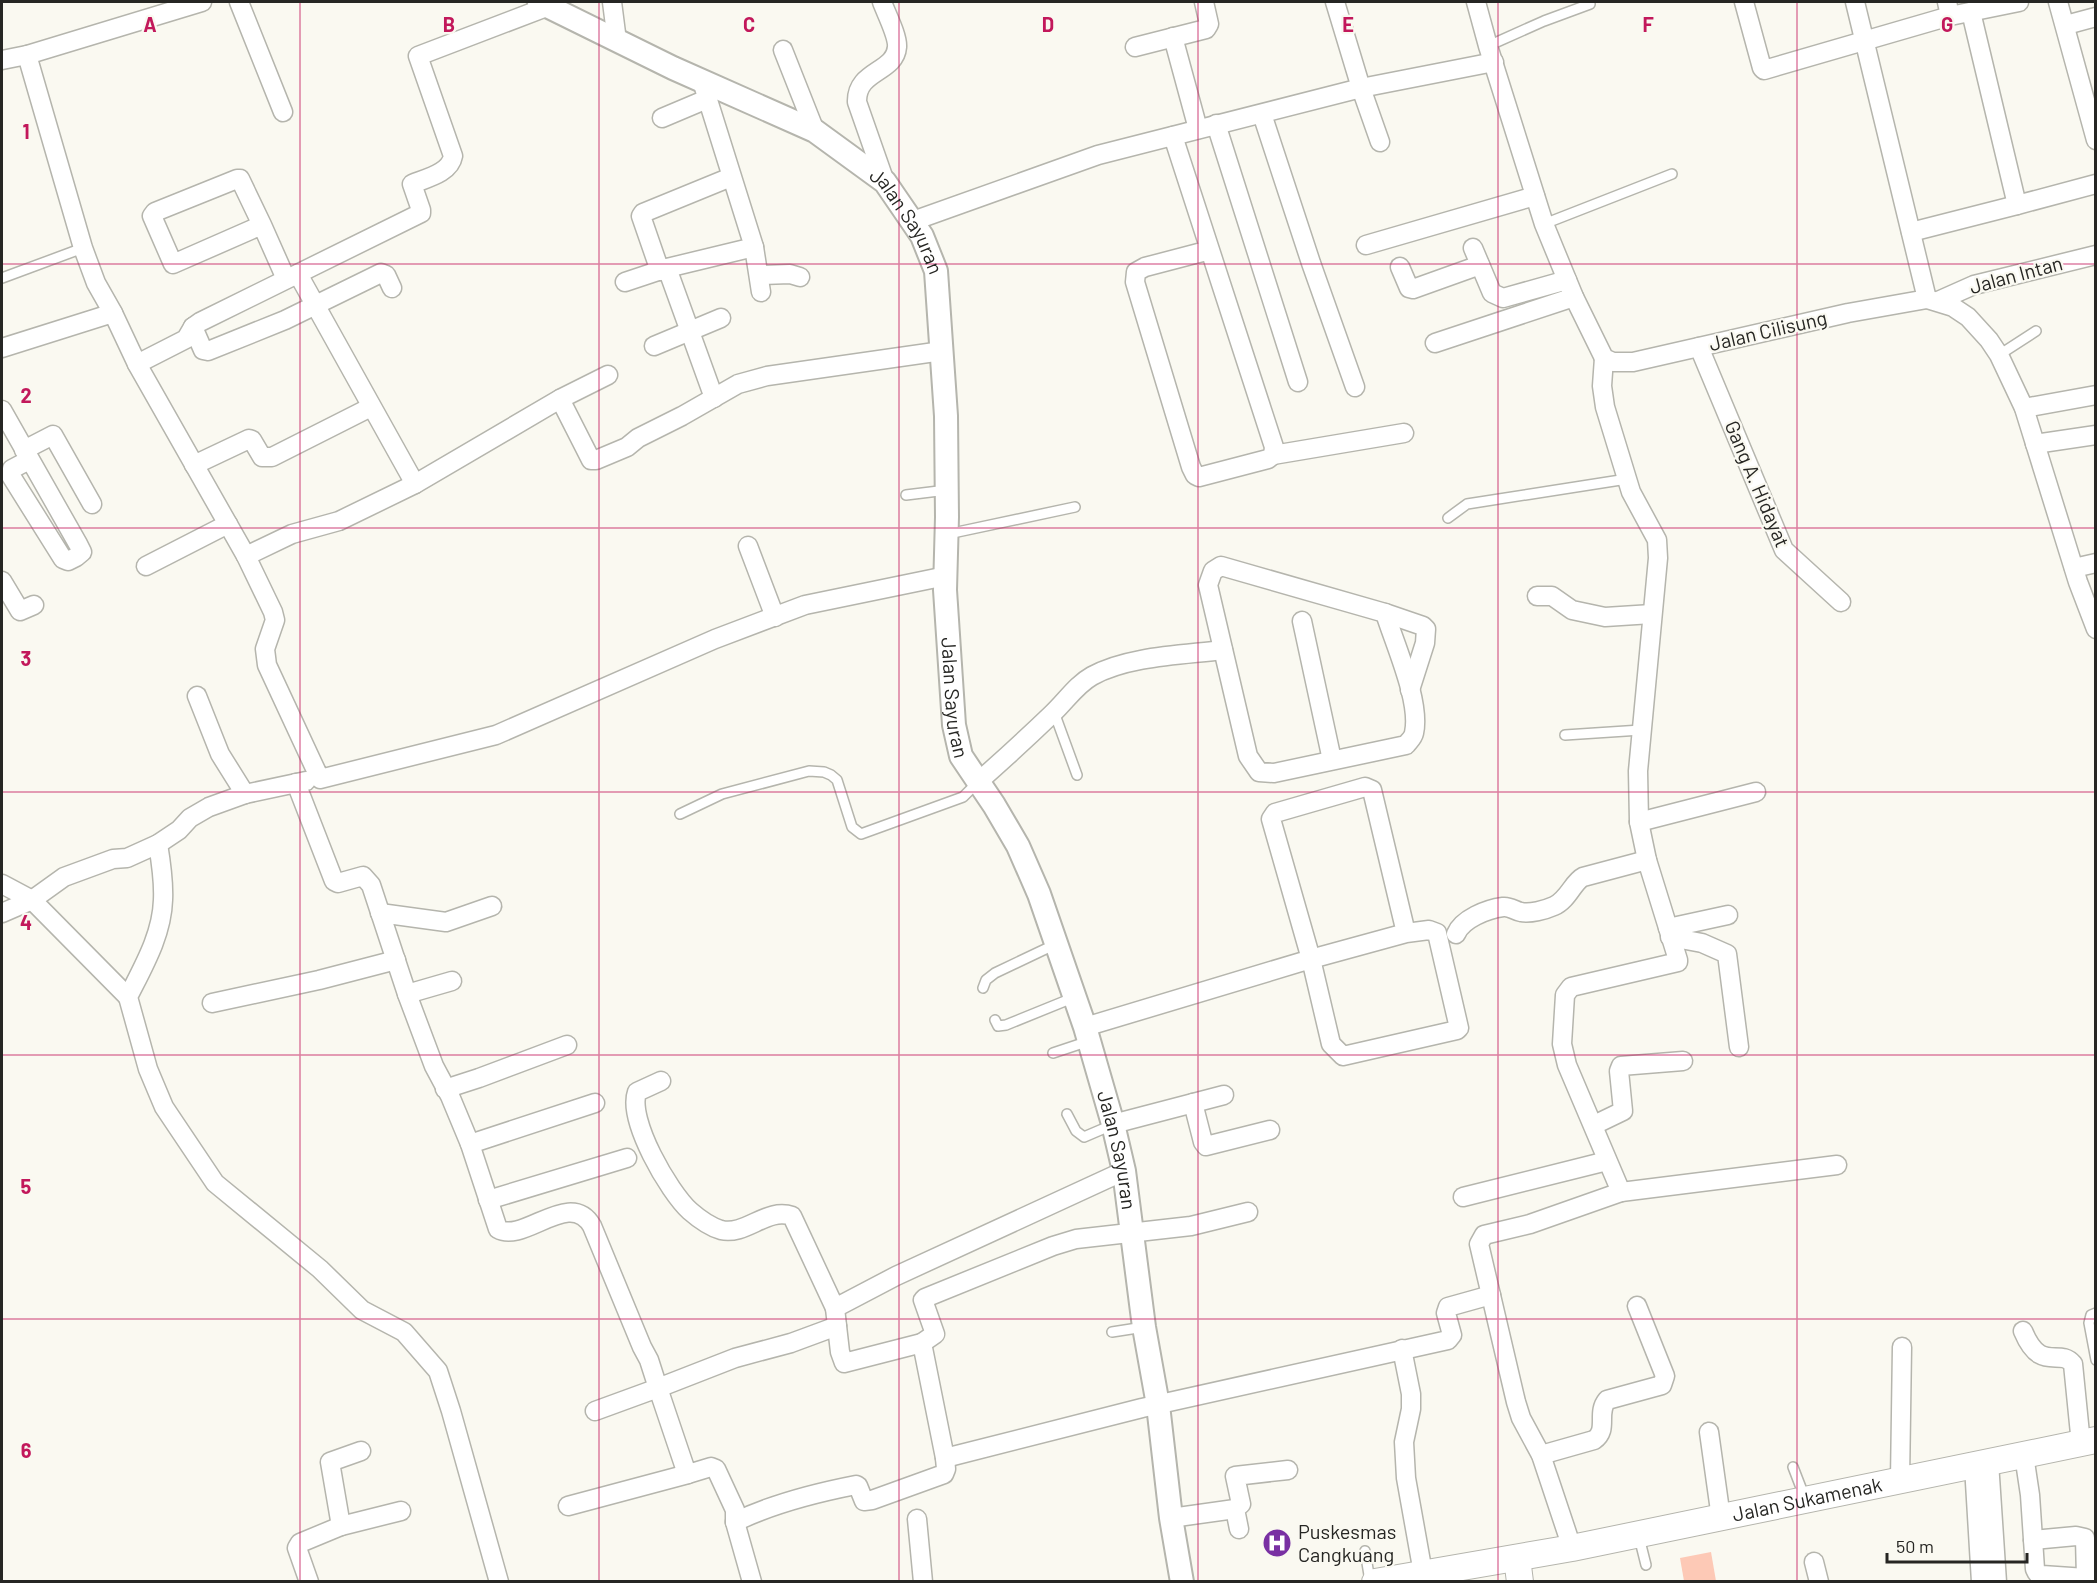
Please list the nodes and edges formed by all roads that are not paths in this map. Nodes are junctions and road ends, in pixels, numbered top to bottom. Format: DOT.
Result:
graph roads {
  1 [pos="202,2"];
  2 [pos="239,2"];
  3 [pos="612,2"];
  4 [pos="882,2"];
  5 [pos="1204,2"];
  6 [pos="1335,2"];
  7 [pos="1476,2"];
  8 [pos="1744,2"];
  9 [pos="1855,2"];
  10 [pos="2019,2"];
  11 [pos="2058,2"];
  12 [pos="544,4"];
  13 [pos="1590,4"];
  14 [pos="1949,9"];
  15 [pos="1971,12"];
  16 [pos="2096,17"];
  17 [pos="2066,25"];
  18 [pos="1173,37"];
  19 [pos="617,40"];
  20 [pos="1866,42"];
  21 [pos="1135,46"];
  22 [pos="783,50"];
  23 [pos="1491,54"];
  24 [pos="27,55"];
  25 [pos="2,60"];
  26 [pos="1361,88"];
  27 [pos="705,90"];
  28 [pos="283,112"];
  29 [pos="1262,114"];
  30 [pos="662,118"];
  31 [pos="1216,124"];
  32 [pos="1198,129"];
  33 [pos="815,131"];
  34 [pos="1173,136"];
  35 [pos="2096,140"];
  36 [pos="1380,142"];
  37 [pos="1672,174"];
  38 [pos="731,177"];
  39 [pos="885,182"];
  40 [pos="2096,184"];
  41 [pos="1535,196"];
  42 [pos="2017,205"];
  43 [pos="914,221"];
  44 [pos="1544,224"];
  45 [pos="262,225"];
  46 [pos="1911,231"];
  47 [pos="1366,245"];
  48 [pos="754,247"];
  49 [pos="82,248"];
  50 [pos="1473,248"];
  51 [pos="1210,250"];
  52 [pos="2096,255"];
  53 [pos="1480,266"];
  54 [pos="1400,267"];
  55 [pos="664,269"];
  56 [pos="292,277"];
  57 [pos="800,277"];
  58 [pos="2,278"];
  59 [pos="625,282"];
  60 [pos="392,288"];
  61 [pos="1571,288"];
  62 [pos="1933,300"];
  63 [pos="315,306"];
  64 [pos="113,313"];
  65 [pos="721,318"];
  66 [pos="193,327"];
  67 [pos="2036,331"];
  68 [pos="689,332"];
  69 [pos="1435,343"];
  70 [pos="654,346"];
  71 [pos="1699,347"];
  72 [pos="2,348"];
  73 [pos="942,351"];
  74 [pos="1999,355"];
  75 [pos="1604,358"];
  76 [pos="137,364"];
  77 [pos="608,375"];
  78 [pos="1298,382"];
  79 [pos="1355,387"];
  80 [pos="2096,395"];
  81 [pos="714,398"];
  82 [pos="560,399"];
  83 [pos="371,407"];
  84 [pos="2024,408"];
  85 [pos="2,410"];
  86 [pos="1404,433"];
  87 [pos="2096,435"];
  88 [pos="2035,444"];
  89 [pos="27,455"];
  90 [pos="1273,455"];
  91 [pos="194,465"];
  92 [pos="1627,479"];
  93 [pos="415,484"];
  94 [pos="947,490"];
  95 [pos="906,495"];
  96 [pos="92,504"];
  97 [pos="1075,507"];
  98 [pos="1448,518"];
  99 [pos="228,524"];
  100 [pos="947,534"];
  101 [pos="748,546"];
  102 [pos="246,556"];
  103 [pos="2096,562"];
  104 [pos="146,566"];
  105 [pos="2074,568"];
  106 [pos="946,576"];
  107 [pos="2,581"];
  108 [pos="1537,596"];
  109 [pos="1841,602"];
  110 [pos="34,605"];
  111 [pos="1385,613"];
  112 [pos="1652,614"];
  113 [pos="775,617"];
  114 [pos="1302,621"];
  115 [pos="2096,629"];
  116 [pos="1223,650"];
  117 [pos="1410,690"];
  118 [pos="197,696"];
  119 [pos="1054,712"];
  120 [pos="1641,730"];
  121 [pos="1565,735"];
  122 [pos="1332,760"];
  123 [pos="1077,775"];
  124 [pos="320,779"];
  125 [pos="978,782"];
  126 [pos="296,783"];
  127 [pos="1756,792"];
  128 [pos="245,794"];
  129 [pos="680,814"];
  130 [pos="1639,822"];
  131 [pos="158,844"];
  132 [pos="1647,860"];
  133 [pos="2,884"];
  134 [pos="32,900"];
  135 [pos="492,906"];
  136 [pos="2,913"];
  137 [pos="380,913"];
  138 [pos="1728,915"];
  139 [pos="1669,932"];
  140 [pos="1406,933"];
  141 [pos="1456,934"];
  142 [pos="1057,944"];
  143 [pos="1311,958"];
  144 [pos="396,960"];
  145 [pos="452,981"];
  146 [pos="984,988"];
  147 [pos="407,994"];
  148 [pos="1075,997"];
  149 [pos="128,998"];
  150 [pos="212,1003"];
  151 [pos="995,1020"];
  152 [pos="1087,1034"];
  153 [pos="567,1045"];
  154 [pos="1739,1047"];
  155 [pos="1053,1053"];
  156 [pos="1683,1061"];
  157 [pos="661,1081"];
  158 [pos="445,1089"];
  159 [pos="1224,1095"];
  160 [pos="595,1103"];
  161 [pos="1193,1103"];
  162 [pos="1067,1114"];
  163 [pos="1113,1124"];
  164 [pos="1594,1125"];
  165 [pos="1270,1130"];
  166 [pos="470,1144"];
  167 [pos="627,1158"];
  168 [pos="1607,1161"];
  169 [pos="1837,1166"];
  170 [pos="1124,1171"];
  171 [pos="1621,1192"];
  172 [pos="1463,1197"];
  173 [pos="488,1200"];
  174 [pos="1248,1212"];
  175 [pos="1132,1233"];
  176 [pos="1491,1295"];
  177 [pos="1637,1306"];
  178 [pos="2096,1313"];
  179 [pos="836,1317"];
  180 [pos="1144,1327"];
  181 [pos="2023,1331"];
  182 [pos="1112,1332"];
  183 [pos="922,1343"];
  184 [pos="1902,1347"];
  185 [pos="1402,1349"];
  186 [pos="2096,1360"];
  187 [pos="658,1388"];
  188 [pos="1158,1405"];
  189 [pos="595,1411"];
  190 [pos="1709,1432"];
  191 [pos="2088,1442"];
  192 [pos="361,1451"];
  193 [pos="1541,1455"];
  194 [pos="2024,1455"];
  195 [pos="945,1458"];
  196 [pos="1982,1464"];
  197 [pos="1793,1467"];
  198 [pos="1288,1470"];
  199 [pos="688,1474"];
  200 [pos="1900,1480"];
  201 [pos="1806,1501"];
  202 [pos="568,1506"];
  203 [pos="1235,1509"];
  204 [pos="401,1511"];
  205 [pos="1171,1518"];
  206 [pos="1721,1518"];
  207 [pos="917,1519"];
  208 [pos="735,1522"];
  209 [pos="341,1526"];
  210 [pos="1239,1529"];
  211 [pos="1638,1534"];
  212 [pos="2033,1540"];
  213 [pos="1572,1548"];
  214 [pos="1365,1551"];
  215 [pos="1814,1562"];
  216 [pos="1646,1565"];
  217 [pos="1519,1570"];
  218 [pos="1423,1573"];
  219 [pos="2086,1580"];
  220 [pos="309,1581"];
  221 [pos="499,1581"];
  222 [pos="752,1581"];
  223 [pos="923,1581"];
  224 [pos="1182,1581"];
  225 [pos="1379,1581"];
  226 [pos="1819,1581"];
  227 [pos="1981,1581"];
  228 [pos="1998,1581"];
  1 -- 24 [label="street"];
  2 -- 28 [label="street"];
  3 -- 19 [label="street"];
  4 -- 39 [label="street"];
  5 -- 18 [label="street"];
  6 -- 26 [label="street"];
  7 -- 23 [label="street"];
  8 -- 20 [label="street"];
  9 -- 20 [label="street"];
  10 -- 15 [label="street"];
  11 -- 17 [label="street"];
  12 -- 19 [label="street, Jalan Sayuran"];
  12 -- 56 [label="street"];
  13 -- 23 [label="lane"];
  14 -- 15 [label="street"];
  14 -- 20 [label="street"];
  15 -- 42 [label="street"];
  16 -- 17 [label="street"];
  17 -- 35 [label="street"];
  18 -- 21 [label="street"];
  18 -- 32 [label="street"];
  19 -- 27 [label="street, Jalan Sayuran"];
  20 -- 46 [label="street"];
  22 -- 33 [label="street"];
  23 -- 26 [label="street"];
  23 -- 41 [label="street"];
  24 -- 25 [label="street"];
  24 -- 49 [label="street"];
  26 -- 29 [label="street"];
  26 -- 36 [label="street"];
  27 -- 30 [label="street"];
  27 -- 33 [label="street, Jalan Sayuran"];
  27 -- 38 [label="street"];
  29 -- 31 [label="street"];
  29 -- 79 [label="street"];
  31 -- 32 [label="street"];
  31 -- 78 [label="street"];
  32 -- 34 [label="street"];
  33 -- 39 [label="street, Jalan Sayuran"];
  34 -- 43 [label="street"];
  34 -- 51 [label="street"];
  37 -- 44 [label="lane"];
  38 -- 48 [label="street"];
  38 -- 55 [label="street"];
  39 -- 43 [label="street, Jalan Sayuran"];
  40 -- 42 [label="street"];
  41 -- 44 [label="street"];
  41 -- 47 [label="street"];
  42 -- 46 [label="street"];
  43 -- 73 [label="street, Jalan Sayuran"];
  44 -- 61 [label="street"];
  45 -- 45 [label="street"];
  45 -- 56 [label="street"];
  46 -- 62 [label="street"];
  48 -- 55 [label="street"];
  48 -- 57 [label="street"];
  49 -- 58 [label="lane"];
  49 -- 64 [label="street"];
  50 -- 53 [label="street"];
  51 -- 90 [label="street"];
  51 -- 90 [label="street"];
  52 -- 62 [label="street, Jalan Intan"];
  53 -- 54 [label="street"];
  53 -- 61 [label="street"];
  55 -- 59 [label="street"];
  55 -- 68 [label="street"];
  56 -- 63 [label="street"];
  56 -- 66 [label="street"];
  60 -- 63 [label="street"];
  61 -- 69 [label="street"];
  61 -- 75 [label="street"];
  62 -- 71 [label="street, Jalan Cilisung"];
  62 -- 74 [label="street"];
  63 -- 66 [label="street"];
  63 -- 83 [label="street"];
  64 -- 72 [label="street"];
  64 -- 76 [label="street"];
  65 -- 68 [label="street"];
  66 -- 76 [label="street"];
  67 -- 74 [label="lane"];
  68 -- 70 [label="street"];
  68 -- 81 [label="street"];
  71 -- 75 [label="street, Jalan Cilisung"];
  71 -- 109 [label="street, Gang A. Hidayat"];
  73 -- 81 [label="street"];
  73 -- 94 [label="street, Jalan Sayuran"];
  74 -- 84 [label="street"];
  75 -- 92 [label="street"];
  76 -- 91 [label="street"];
  77 -- 82 [label="street"];
  80 -- 84 [label="street"];
  81 -- 82 [label="street"];
  82 -- 93 [label="street"];
  83 -- 91 [label="street"];
  83 -- 93 [label="street"];
  84 -- 88 [label="street"];
  85 -- 89 [label="street"];
  86 -- 90 [label="street"];
  87 -- 88 [label="street"];
  88 -- 105 [label="street"];
  89 -- 89 [label="street"];
  89 -- 96 [label="street"];
  91 -- 99 [label="street"];
  92 -- 98 [label="lane"];
  92 -- 112 [label="street"];
  93 -- 102 [label="street"];
  94 -- 95 [label="lane"];
  94 -- 100 [label="street, Jalan Sayuran"];
  97 -- 100 [label="lane"];
  99 -- 102 [label="street"];
  99 -- 104 [label="street"];
  100 -- 106 [label="street, Jalan Sayuran"];
  101 -- 113 [label="street"];
  102 -- 124 [label="street"];
  103 -- 105 [label="street"];
  105 -- 115 [label="street"];
  106 -- 113 [label="street"];
  106 -- 125 [label="street, Jalan Sayuran"];
  107 -- 110 [label="street"];
  108 -- 112 [label="street"];
  111 -- 116 [label="street"];
  111 -- 117 [label="street"];
  111 -- 117 [label="street"];
  112 -- 120 [label="street"];
  113 -- 124 [label="street"];
  114 -- 122 [label="street"];
  116 -- 119 [label="street"];
  116 -- 122 [label="street"];
  117 -- 122 [label="street"];
  118 -- 128 [label="street"];
  119 -- 123 [label="lane"];
  119 -- 125 [label="street"];
  120 -- 121 [label="lane"];
  120 -- 130 [label="street"];
  124 -- 126 [label="street"];
  125 -- 129 [label="lane"];
  125 -- 142 [label="street, Jalan Sayuran"];
  126 -- 128 [label="street"];
  126 -- 137 [label="street"];
  127 -- 130 [label="street"];
  128 -- 131 [label="street"];
  130 -- 132 [label="street"];
  131 -- 134 [label="street"];
  131 -- 149 [label="street"];
  132 -- 139 [label="street"];
  132 -- 141 [label="street"];
  133 -- 134 [label="street"];
  134 -- 136 [label="street"];
  134 -- 149 [label="street"];
  135 -- 137 [label="street"];
  137 -- 144 [label="street"];
  138 -- 139 [label="street"];
  139 -- 154 [label="street"];
  139 -- 164 [label="street"];
  140 -- 143 [label="street"];
  140 -- 143 [label="street"];
  140 -- 143 [label="street"];
  142 -- 146 [label="lane"];
  142 -- 148 [label="street, Jalan Sayuran"];
  143 -- 152 [label="street"];
  144 -- 147 [label="street"];
  144 -- 150 [label="street"];
  145 -- 147 [label="street"];
  147 -- 158 [label="street"];
  148 -- 151 [label="lane"];
  148 -- 152 [label="street, Jalan Sayuran"];
  149 -- 221 [label="street"];
  152 -- 155 [label="lane"];
  152 -- 163 [label="street, Jalan Sayuran"];
  153 -- 158 [label="street"];
  156 -- 164 [label="street"];
  157 -- 179 [label="street"];
  158 -- 166 [label="street"];
  159 -- 161 [label="street"];
  160 -- 166 [label="street"];
  161 -- 163 [label="street"];
  161 -- 165 [label="street"];
  162 -- 163 [label="lane"];
  163 -- 170 [label="street, Jalan Sayuran"];
  164 -- 168 [label="street"];
  166 -- 173 [label="street"];
  167 -- 173 [label="street"];
  168 -- 171 [label="street"];
  168 -- 172 [label="street"];
  169 -- 171 [label="street"];
  170 -- 175 [label="street, Jalan Sayuran"];
  170 -- 179 [label="street"];
  171 -- 176 [label="street"];
  173 -- 187 [label="street"];
  174 -- 175 [label="street"];
  175 -- 180 [label="street, Jalan Sayuran"];
  175 -- 183 [label="street"];
  176 -- 185 [label="street"];
  176 -- 193 [label="street"];
  177 -- 193 [label="street"];
  178 -- 186 [label="lane"];
  179 -- 183 [label="street"];
  179 -- 187 [label="street"];
  180 -- 182 [label="lane"];
  180 -- 188 [label="street, Jalan Sayuran"];
  181 -- 191 [label="street"];
  183 -- 195 [label="street"];
  184 -- 200 [label="street"];
  185 -- 188 [label="street"];
  185 -- 218 [label="street"];
  187 -- 189 [label="street"];
  187 -- 199 [label="street"];
  188 -- 195 [label="street"];
  188 -- 205 [label="street, Jalan Sayuran"];
  190 -- 206 [label="street"];
  191 -- 194 [label="main road, Jalan Sukamenak"];
  192 -- 209 [label="street"];
  193 -- 213 [label="street"];
  194 -- 196 [label="main road, Jalan Sukamenak"];
  194 -- 212 [label="street"];
  195 -- 208 [label="street"];
  196 -- 200 [label="main road, Jalan Sukamenak"];
  196 -- 227 [label="street"];
  196 -- 228 [label="street"];
  197 -- 201 [label="lane"];
  198 -- 203 [label="street"];
  199 -- 202 [label="street"];
  199 -- 208 [label="street"];
  200 -- 201 [label="main road, Jalan Sukamenak"];
  201 -- 206 [label="main road, Jalan Sukamenak"];
  203 -- 205 [label="street"];
  203 -- 210 [label="street"];
  204 -- 209 [label="street"];
  205 -- 224 [label="street, Jalan Sayuran"];
  206 -- 211 [label="main road, Jalan Sukamenak"];
  207 -- 223 [label="street"];
  208 -- 222 [label="street"];
  209 -- 220 [label="street"];
  211 -- 213 [label="main road, Jalan Sukamenak"];
  211 -- 216 [label="lane"];
  212 -- 219 [label="street"];
  212 -- 219 [label="street"];
  213 -- 217 [label="main road, Jalan Sukamenak"];
  214 -- 225 [label="lane"];
  215 -- 226 [label="street"];
  217 -- 218 [label="main road, Jalan Sukamenak"];
  218 -- 225 [label="main road, Jalan Sukamenak"];
}
